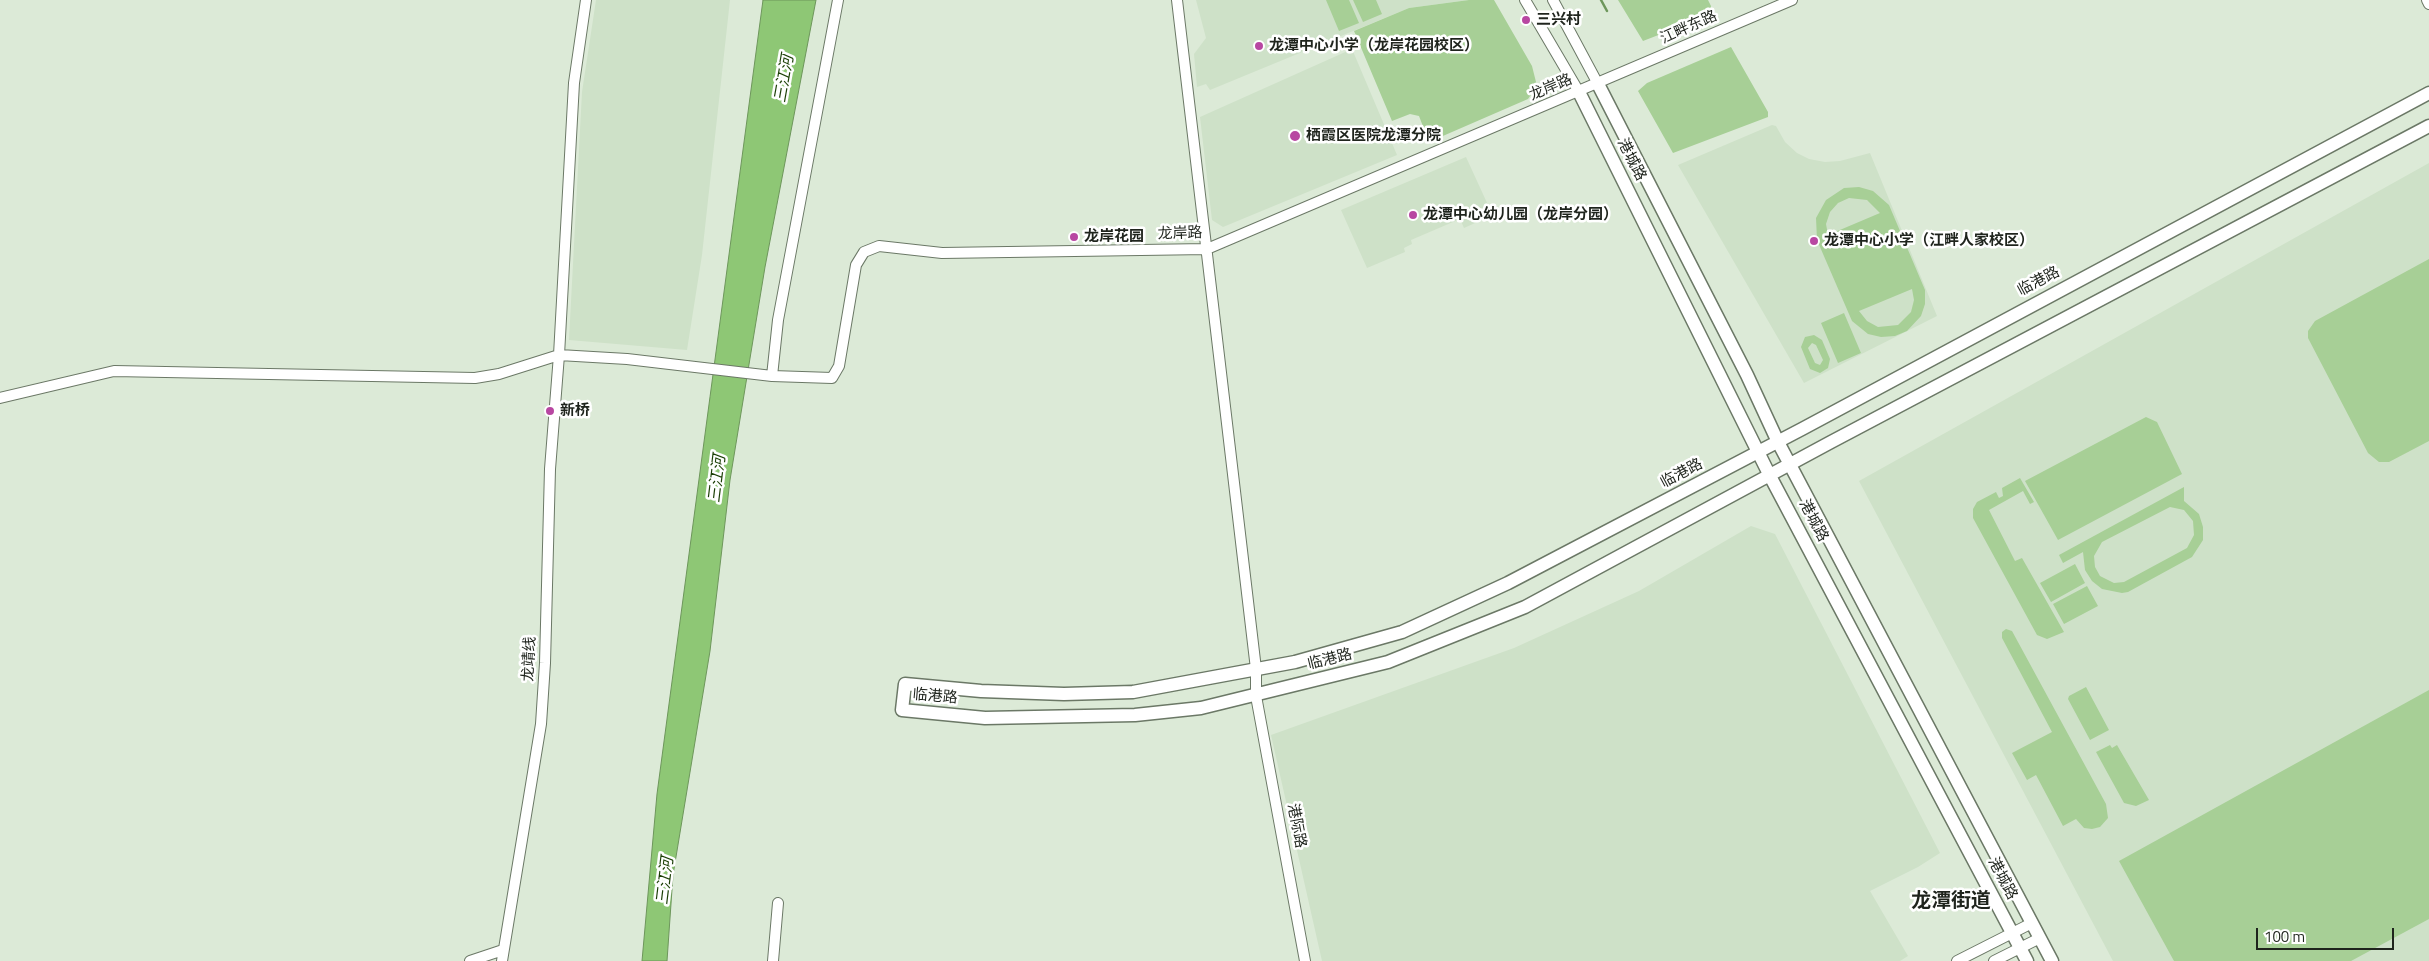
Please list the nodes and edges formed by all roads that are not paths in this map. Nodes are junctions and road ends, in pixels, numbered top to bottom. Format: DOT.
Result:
graph roads {
  1 [pos="586,0"];
  2 [pos="838,0"];
  3 [pos="1177,0"];
  4 [pos="1525,0"];
  5 [pos="1553,0"];
  6 [pos="1792,0"];
  7 [pos="2427,0"];
  8 [pos="2429,4"];
  9 [pos="1598,84"];
  10 [pos="1579,92"];
  11 [pos="2429,93"];
  12 [pos="2429,126"];
  13 [pos="1206,249"];
  14 [pos="560,355"];
  15 [pos="772,376"];
  16 [pos="0,398"];
  17 [pos="1778,442"];
  18 [pos="1759,452"];
  19 [pos="1791,464"];
  20 [pos="1770,476"];
  21 [pos="1256,669"];
  22 [pos="1256,696"];
  23 [pos="778,903"];
  24 [pos="2032,923"];
  25 [pos="2012,932"];
  26 [pos="2040,938"];
  27 [pos="2020,947"];
  28 [pos="503,950"];
  29 [pos="470,961"];
  30 [pos="502,961"];
  31 [pos="774,961"];
  32 [pos="1306,961"];
  33 [pos="1958,961"];
  34 [pos="1994,961"];
  35 [pos="2027,961"];
  36 [pos="2052,961"];
  1 -- 14 [label="street, 龙靖线"];
  2 -- 15 [label="street"];
  3 -- 13 [label="street, 港际路"];
  4 -- 10 [label="street"];
  5 -- 9 [label="street"];
  6 -- 9 [label="street, 江畔东路"];
  7 -- 8 [label="street"];
  9 -- 10 [label="street, 龙岸路"];
  9 -- 17 [label="main road, 港城路"];
  10 -- 13 [label="street, 龙岸路"];
  10 -- 18 [label="main road, 港城路"];
  11 -- 17 [label="main road, 临港路"];
  12 -- 19 [label="main road, 临港路"];
  13 -- 15 [label="street, 龙岸路"];
  13 -- 21 [label="street, 港际路"];
  14 -- 15 [label="street"];
  14 -- 16 [label="street"];
  14 -- 28 [label="street, 龙靖线"];
  17 -- 18 [label="main road, 临港路"];
  17 -- 19 [label="main road, 港城路"];
  18 -- 20 [label="main road, 港城路"];
  18 -- 21 [label="main road, 临港路"];
  19 -- 20 [label="main road, 临港路"];
  19 -- 24 [label="main road, 港城路"];
  20 -- 22 [label="main road, 临港路"];
  20 -- 25 [label="main road, 港城路"];
  21 -- 22 [label="street, 港际路"];
  21 -- 22 [label="main road, 临港路"];
  22 -- 32 [label="street, 港际路"];
  23 -- 31 [label="street"];
  24 -- 25 [label="street"];
  24 -- 26 [label="main road, 港城路"];
  25 -- 27 [label="main road, 港城路"];
  25 -- 33 [label="street"];
  26 -- 27 [label="street"];
  26 -- 36 [label="main road, 港城路"];
  27 -- 34 [label="street"];
  27 -- 35 [label="main road, 港城路"];
  28 -- 29 [label="street"];
  28 -- 30 [label="street, 龙靖线"];
}
